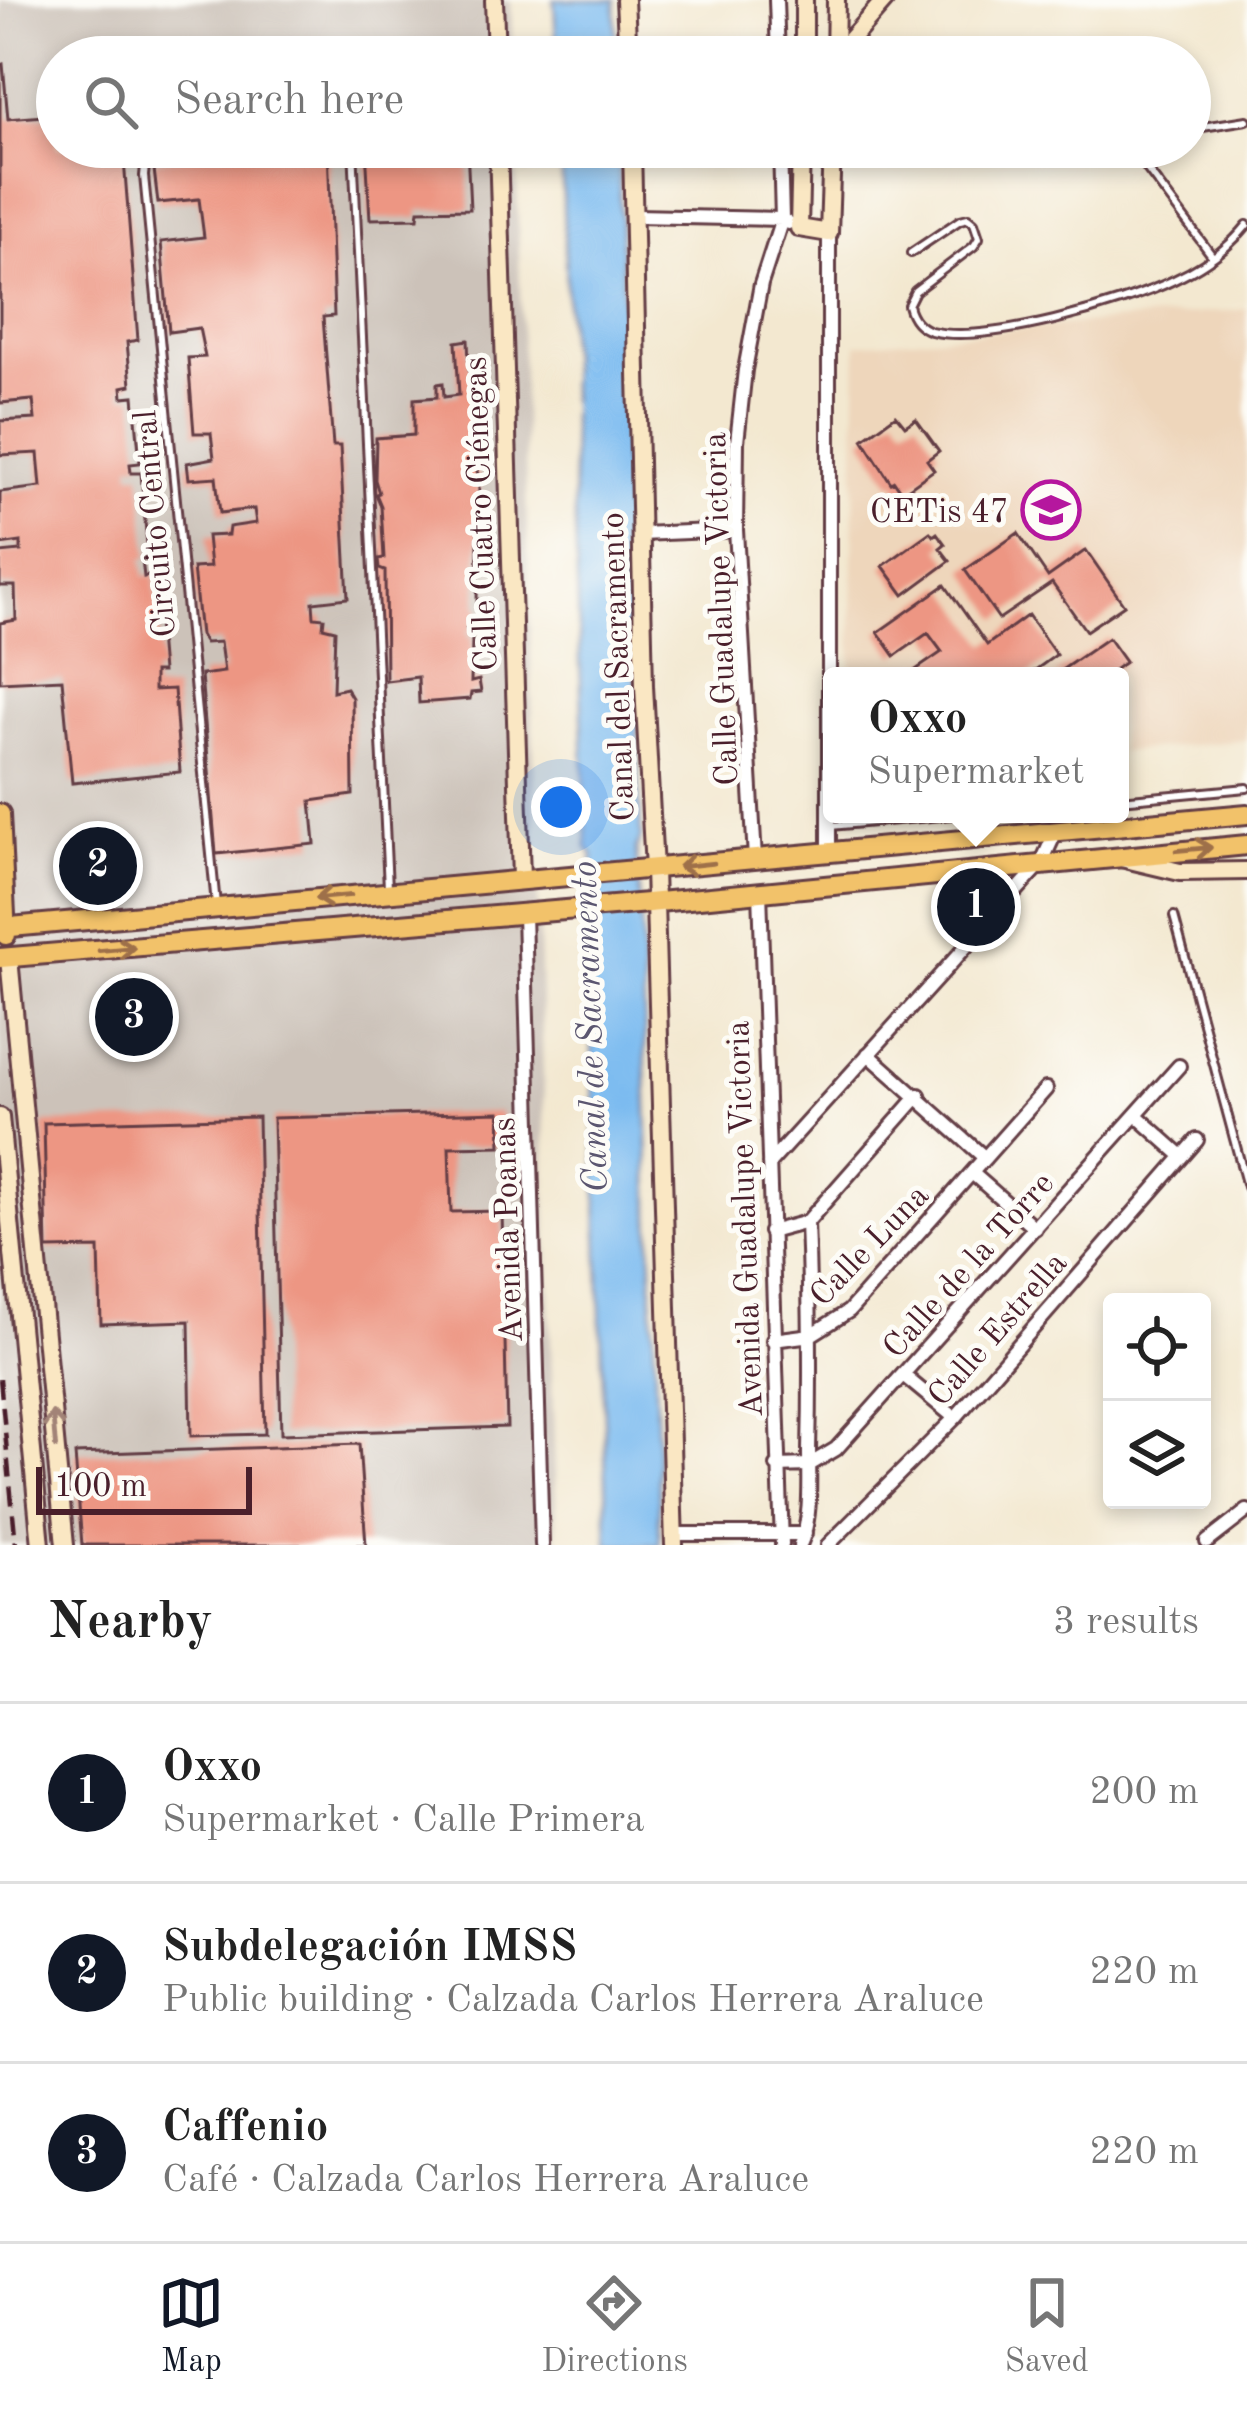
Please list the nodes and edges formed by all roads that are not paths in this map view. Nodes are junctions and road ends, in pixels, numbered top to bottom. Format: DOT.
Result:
graph roads {
  1 [pos="494,0"];
  2 [pos="626,0"];
  3 [pos="776,0"];
  4 [pos="804,0"];
  5 [pos="836,0"];
  6 [pos="885,0"];
  7 [pos="495,36"];
  8 [pos="627,36"];
  9 [pos="777,36"];
  10 [pos="804,36"];
  11 [pos="835,36"];
  12 [pos="853,36"];
  13 [pos="1247,120"];
  14 [pos="1211,126"];
  15 [pos="145,168"];
  16 [pos="353,168"];
  17 [pos="499,168"];
  18 [pos="633,168"];
  19 [pos="783,168"];
  20 [pos="798,168"];
  21 [pos="831,168"];
  22 [pos="1147,168"];
  23 [pos="635,216"];
  24 [pos="790,223"];
  25 [pos="1247,225"];
  26 [pos="829,233"];
  27 [pos="910,253"];
  28 [pos="1213,258"];
  29 [pos="736,530"];
  30 [pos="640,534"];
  31 [pos="829,667"];
  32 [pos="1247,788"];
  33 [pos="1129,799"];
  34 [pos="0,814"];
  35 [pos="1247,814"];
  36 [pos="1129,819"];
  37 [pos="863,823"];
  38 [pos="1049,823"];
  39 [pos="1057,823"];
  40 [pos="829,826"];
  41 [pos="1247,844"];
  42 [pos="829,852"];
  43 [pos="1114,856"];
  44 [pos="755,859"];
  45 [pos="1041,864"];
  46 [pos="651,869"];
  47 [pos="1247,871"];
  48 [pos="521,879"];
  49 [pos="440,886"];
  50 [pos="760,891"];
  51 [pos="388,892"];
  52 [pos="651,903"];
  53 [pos="216,908"];
  54 [pos="524,914"];
  55 [pos="1174,916"];
  56 [pos="443,921"];
  57 [pos="3,928"];
  58 [pos="4,958"];
  59 [pos="868,1054"];
  60 [pos="1179,1066"];
  61 [pos="1046,1089"];
  62 [pos="919,1095"];
  63 [pos="1136,1115"];
  64 [pos="0,1117"];
  65 [pos="1197,1140"];
  66 [pos="1182,1156"];
  67 [pos="986,1158"];
  68 [pos="768,1165"];
  69 [pos="971,1173"];
  70 [pos="1247,1187"];
  71 [pos="807,1222"];
  72 [pos="1035,1228"];
  73 [pos="770,1232"];
  74 [pos="39,1272"];
  75 [pos="16,1275"];
  76 [pos="811,1336"];
  77 [pos="773,1340"];
  78 [pos="903,1376"];
  79 [pos="955,1418"];
  80 [pos="809,1465"];
  81 [pos="776,1466"];
  82 [pos="1246,1518"];
  83 [pos="780,1538"];
  84 [pos="674,1539"];
  85 [pos="803,1539"];
  86 [pos="1207,1542"];
  87 [pos="41,1545"];
  88 [pos="65,1545"];
  89 [pos="542,1545"];
  90 [pos="828,1545"];
  1 -- 7 [label="street"];
  2 -- 8 [label="street"];
  3 -- 9 [label="street"];
  4 -- 10 [label="street"];
  5 -- 11 [label="street"];
  6 -- 12 [label="street"];
  13 -- 14 [label="lane"];
  15 -- 53 [label="lane, Circuito Central"];
  16 -- 51 [label="lane"];
  17 -- 48 [label="street, Calle Cuatro Ciénegas"];
  18 -- 23 [label="street, Canal del Sacramento"];
  19 -- 24 [label="street"];
  20 -- 24 [label="street"];
  21 -- 26 [label="street"];
  22 -- 28 [label="lane"];
  23 -- 24 [label="street"];
  23 -- 30 [label="street, Canal del Sacramento"];
  24 -- 26 [label="street"];
  24 -- 29 [label="street, Calle Guadalupe Victoria"];
  25 -- 28 [label="lane"];
  26 -- 31 [label="street"];
  27 -- 28 [label="lane"];
  29 -- 30 [label="street"];
  29 -- 44 [label="street, Calle Guadalupe Victoria"];
  30 -- 46 [label="street, Canal del Sacramento"];
  32 -- 33 [label="lane"];
  34 -- 57 [label="main road"];
  35 -- 36 [label="main road"];
  37 -- 40 [label="lane"];
  38 -- 42 [label="main road"];
  39 -- 45 [label="street"];
  40 -- 42 [label="street"];
  43 -- 41 [label="main road, one-way"];
  42 -- 44 [label="main road"];
  43 -- 45 [label="main road"];
  43 -- 47 [label="street"];
  44 -- 46 [label="main road, one-way"];
  45 -- 50 [label="main road"];
  45 -- 59 [label="street"];
  46 -- 48 [label="main road"];
  46 -- 52 [label="street, Canal del Sacramento"];
  48 -- 49 [label="main road"];
  49 -- 51 [label="main road"];
  49 -- 56 [label="main road"];
  50 -- 52 [label="main road"];
  50 -- 68 [label="street, Avenida Guadalupe Victoria"];
  51 -- 53 [label="main road, one-way"];
  52 -- 54 [label="main road"];
  52 -- 84 [label="street, Canal del Sacramento"];
  53 -- 57 [label="main road"];
  54 -- 56 [label="main road"];
  54 -- 89 [label="street, Avenida Poanas"];
  55 -- 70 [label="lane"];
  58 -- 56 [label="main road, one-way"];
  57 -- 58 [label="main road"];
  58 -- 74 [label="street"];
  59 -- 62 [label="street"];
  59 -- 68 [label="street"];
  60 -- 63 [label="street, Calle de la Torre"];
  61 -- 67 [label="street, Calle Luna"];
  62 -- 67 [label="street"];
  62 -- 71 [label="street"];
  63 -- 66 [label="street"];
  63 -- 72 [label="street, Calle de la Torre"];
  64 -- 75 [label="street"];
  65 -- 66 [label="street, Calle Estrella"];
  66 -- 79 [label="street, Calle Estrella"];
  67 -- 69 [label="street, Calle Luna"];
  68 -- 73 [label="street, Avenida Guadalupe Victoria"];
  69 -- 72 [label="street"];
  69 -- 76 [label="street, Calle Luna"];
  71 -- 73 [label="street"];
  71 -- 76 [label="street, Avenida Guadalupe Victoria"];
  72 -- 78 [label="street, Calle de la Torre"];
  73 -- 77 [label="street, Avenida Guadalupe Victoria"];
  74 -- 75 [label="street"];
  88 -- 74 [label="street, one-way"];
  75 -- 87 [label="street"];
  76 -- 77 [label="street, Calle Luna"];
  76 -- 80 [label="street, Avenida Guadalupe Victoria"];
  77 -- 81 [label="street, Avenida Guadalupe Victoria"];
  78 -- 79 [label="street"];
  78 -- 80 [label="street, Calle de la Torre"];
  79 -- 90 [label="street, Calle Estrella"];
  80 -- 81 [label="street"];
  80 -- 85 [label="street, Avenida Guadalupe Victoria"];
  81 -- 83 [label="street, Avenida Guadalupe Victoria"];
  82 -- 86 [label="street"];
  83 -- 84 [label="street"];
  83 -- 85 [label="street"];
}
